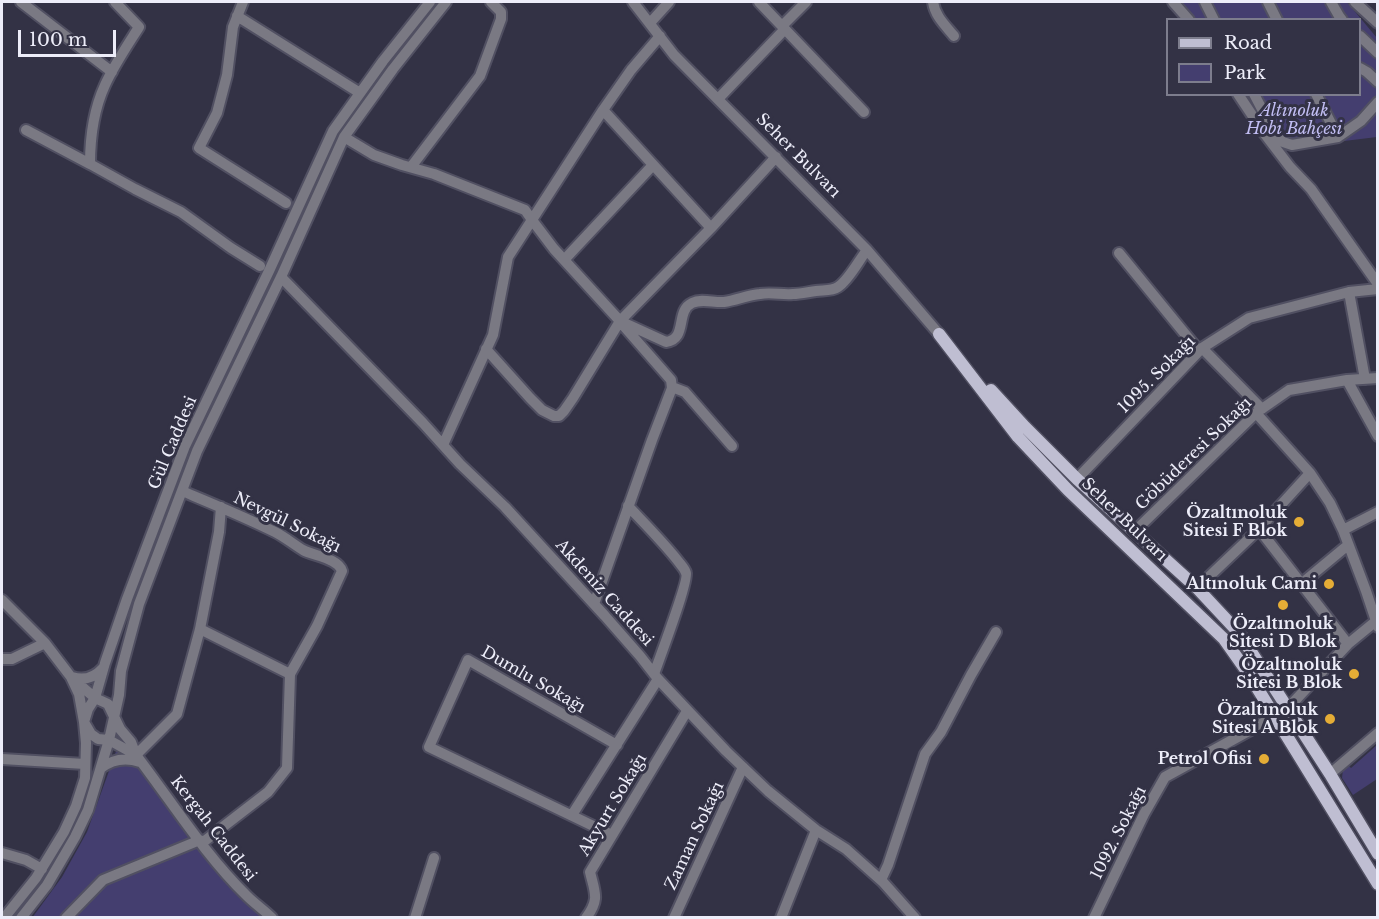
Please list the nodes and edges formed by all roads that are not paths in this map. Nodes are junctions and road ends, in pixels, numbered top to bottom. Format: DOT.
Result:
graph roads {
  1 [pos="21,2"];
  2 [pos="115,2"];
  3 [pos="243,2"];
  4 [pos="446,2"];
  5 [pos="491,2"];
  6 [pos="633,2"];
  7 [pos="669,2"];
  8 [pos="759,2"];
  9 [pos="806,2"];
  10 [pos="933,2"];
  11 [pos="1173,2"];
  12 [pos="1205,2"];
  13 [pos="1268,2"];
  14 [pos="1331,2"];
  15 [pos="1355,2"];
  16 [pos="424,3"];
  17 [pos="237,16"];
  18 [pos="1187,18"];
  19 [pos="1213,18"];
  20 [pos="1276,18"];
  21 [pos="1339,18"];
  22 [pos="650,23"];
  23 [pos="1377,23"];
  24 [pos="784,27"];
  25 [pos="660,36"];
  26 [pos="954,36"];
  27 [pos="1361,38"];
  28 [pos="1377,52"];
  29 [pos="1361,69"];
  30 [pos="112,72"];
  31 [pos="1377,82"];
  32 [pos="360,93"];
  33 [pos="1239,96"];
  34 [pos="1255,96"];
  35 [pos="1317,96"];
  36 [pos="718,99"];
  37 [pos="1377,102"];
  38 [pos="603,110"];
  39 [pos="864,112"];
  40 [pos="26,130"];
  41 [pos="344,137"];
  42 [pos="1338,137"];
  43 [pos="776,158"];
  44 [pos="90,164"];
  45 [pos="653,165"];
  46 [pos="411,167"];
  47 [pos="286,203"];
  48 [pos="532,220"];
  49 [pos="711,228"];
  50 [pos="867,250"];
  51 [pos="1119,253"];
  52 [pos="564,261"];
  53 [pos="260,266"];
  54 [pos="281,277"];
  55 [pos="1377,287"];
  56 [pos="1349,292"];
  57 [pos="620,321"];
  58 [pos="939,334"];
  59 [pos="486,349"];
  60 [pos="1201,350"];
  61 [pos="1377,378"];
  62 [pos="1365,379"];
  63 [pos="1347,380"];
  64 [pos="672,387"];
  65 [pos="1259,411"];
  66 [pos="1377,436"];
  67 [pos="443,445"];
  68 [pos="732,446"];
  69 [pos="1310,473"];
  70 [pos="1077,479"];
  71 [pos="182,491"];
  72 [pos="628,506"];
  73 [pos="221,507"];
  74 [pos="1377,512"];
  75 [pos="1259,529"];
  76 [pos="1343,530"];
  77 [pos="1136,531"];
  78 [pos="1348,545"];
  79 [pos="1301,584"];
  80 [pos="1197,588"];
  81 [pos="2,600"];
  82 [pos="594,604"];
  83 [pos="1377,624"];
  84 [pos="200,629"];
  85 [pos="996,632"];
  86 [pos="45,643"];
  87 [pos="1348,644"];
  88 [pos="2,659"];
  89 [pos="105,663"];
  90 [pos="290,674"];
  91 [pos="71,677"];
  92 [pos="656,677"];
  93 [pos="95,698"];
  94 [pos="1288,708"];
  95 [pos="687,711"];
  96 [pos="114,717"];
  97 [pos="1274,717"];
  98 [pos="84,722"];
  99 [pos="1377,734"];
  100 [pos="109,740"];
  101 [pos="616,745"];
  102 [pos="138,758"];
  103 [pos="2,759"];
  104 [pos="85,764"];
  105 [pos="742,767"];
  106 [pos="100,768"];
  107 [pos="1330,774"];
  108 [pos="572,815"];
  109 [pos="816,830"];
  110 [pos="612,835"];
  111 [pos="201,842"];
  112 [pos="2,853"];
  113 [pos="1377,854"];
  114 [pos="434,858"];
  115 [pos="42,869"];
  116 [pos="881,880"];
  117 [pos="1377,884"];
  118 [pos="4,918"];
  119 [pos="21,918"];
  120 [pos="66,918"];
  121 [pos="272,918"];
  122 [pos="415,918"];
  123 [pos="586,918"];
  124 [pos="674,918"];
  125 [pos="781,918"];
  126 [pos="915,918"];
  127 [pos="1094,918"];
  1 -- 30 [label="street"];
  2 -- 30 [label="street"];
  3 -- 17 [label="street"];
  4 -- 41 [label="street, Gül Caddesi"];
  5 -- 46 [label="street"];
  6 -- 22 [label="street, Seher Bulvarı"];
  7 -- 22 [label="street"];
  8 -- 24 [label="street"];
  9 -- 24 [label="street"];
  10 -- 26 [label="street"];
  11 -- 18 [label="street"];
  12 -- 19 [label="street"];
  13 -- 20 [label="street"];
  14 -- 21 [label="street"];
  15 -- 23 [label="street"];
  16 -- 32 [label="street, Gül Caddesi"];
  17 -- 32 [label="street"];
  17 -- 47 [label="street"];
  22 -- 25 [label="street, Seher Bulvarı"];
  24 -- 36 [label="street"];
  24 -- 39 [label="street"];
  25 -- 36 [label="street, Seher Bulvarı"];
  25 -- 38 [label="street"];
  27 -- 28 [label="street"];
  29 -- 31 [label="street"];
  30 -- 44 [label="street"];
  32 -- 89 [label="street, Gül Caddesi"];
  33 -- 55 [label="street"];
  34 -- 42 [label="street"];
  35 -- 42 [label="street"];
  36 -- 43 [label="street, Seher Bulvarı"];
  37 -- 42 [label="street"];
  38 -- 45 [label="street"];
  38 -- 48 [label="street"];
  40 -- 44 [label="street"];
  41 -- 46 [label="street"];
  41 -- 54 [label="street, Gül Caddesi"];
  43 -- 49 [label="street"];
  43 -- 50 [label="street, Seher Bulvarı"];
  44 -- 53 [label="street"];
  45 -- 49 [label="street"];
  45 -- 52 [label="street"];
  46 -- 48 [label="street"];
  48 -- 52 [label="street"];
  48 -- 59 [label="street"];
  49 -- 57 [label="street"];
  50 -- 57 [label="street"];
  50 -- 58 [label="street, Seher Bulvarı"];
  51 -- 60 [label="street"];
  52 -- 57 [label="street"];
  54 -- 67 [label="street, Akdeniz Caddesi"];
  54 -- 71 [label="street, Gül Caddesi"];
  55 -- 56 [label="street, 1095. Sokağı"];
  56 -- 60 [label="street, 1095. Sokağı"];
  56 -- 62 [label="street"];
  57 -- 59 [label="street"];
  57 -- 64 [label="street"];
  58 -- 70 [label="main road, Seher Bulvarı"];
  58 -- 97 [label="main road, Seher Bulvarı"];
  59 -- 67 [label="street"];
  60 -- 65 [label="street"];
  60 -- 70 [label="street, 1095. Sokağı"];
  61 -- 62 [label="street, Göbüderesi Sokağı"];
  62 -- 63 [label="street, Göbüderesi Sokağı"];
  63 -- 65 [label="street, Göbüderesi Sokağı"];
  63 -- 66 [label="street"];
  64 -- 68 [label="street"];
  64 -- 72 [label="street"];
  65 -- 69 [label="street"];
  65 -- 77 [label="street, Göbüderesi Sokağı"];
  67 -- 82 [label="street, Akdeniz Caddesi"];
  69 -- 75 [label="street"];
  69 -- 76 [label="street"];
  70 -- 77 [label="main road, Seher Bulvarı"];
  71 -- 73 [label="street, Nevgül Sokağı"];
  71 -- 96 [label="street, Gül Caddesi"];
  72 -- 82 [label="street"];
  72 -- 92 [label="street"];
  73 -- 84 [label="street"];
  73 -- 90 [label="street, Nevgül Sokağı"];
  74 -- 76 [label="street"];
  75 -- 79 [label="street"];
  75 -- 80 [label="street"];
  76 -- 78 [label="street"];
  77 -- 80 [label="main road, Seher Bulvarı"];
  78 -- 79 [label="street"];
  78 -- 83 [label="street"];
  79 -- 87 [label="street"];
  80 -- 94 [label="main road, Seher Bulvarı"];
  81 -- 86 [label="street, Kergah Caddesi"];
  82 -- 92 [label="street, Akdeniz Caddesi"];
  83 -- 87 [label="street"];
  84 -- 90 [label="street"];
  84 -- 102 [label="street"];
  85 -- 116 [label="street"];
  86 -- 88 [label="street"];
  86 -- 91 [label="street, Kergah Caddesi"];
  87 -- 94 [label="street"];
  89 -- 91 [label="street"];
  89 -- 93 [label="street, Gül Caddesi"];
  90 -- 111 [label="street, Nevgül Sokağı"];
  91 -- 93 [label="street, Kergah Caddesi"];
  91 -- 98 [label="street, Kergah Caddesi"];
  92 -- 95 [label="street, Akdeniz Caddesi"];
  92 -- 101 [label="street"];
  93 -- 96 [label="street, Kergah Caddesi"];
  93 -- 98 [label="street, Gül Caddesi"];
  94 -- 107 [label="main road, Seher Bulvarı"];
  95 -- 105 [label="street, Akdeniz Caddesi"];
  95 -- 110 [label="street, Akyurt Sokağı"];
  96 -- 100 [label="street, Gül Caddesi"];
  96 -- 102 [label="street, Kergah Caddesi"];
  97 -- 117 [label="main road, Seher Bulvarı"];
  97 -- 127 [label="street, 1092. Sokağı"];
  98 -- 100 [label="street, Kergah Caddesi"];
  98 -- 104 [label="street, Gül Caddesi"];
  99 -- 107 [label="street"];
  100 -- 102 [label="street, Kergah Caddesi"];
  100 -- 106 [label="street, Gül Caddesi"];
  101 -- 108 [label="street"];
  101 -- 108 [label="street, Dumlu Sokağı"];
  102 -- 106 [label="street"];
  102 -- 111 [label="street, Kergah Caddesi"];
  103 -- 104 [label="street"];
  104 -- 115 [label="street, Gül Caddesi"];
  105 -- 109 [label="street, Akdeniz Caddesi"];
  105 -- 124 [label="street, Zaman Sokağı"];
  106 -- 119 [label="street, Gül Caddesi"];
  107 -- 113 [label="main road, Seher Bulvarı"];
  108 -- 110 [label="street, Dumlu Sokağı"];
  109 -- 116 [label="street, Akdeniz Caddesi"];
  109 -- 125 [label="street"];
  110 -- 123 [label="street, Akyurt Sokağı"];
  111 -- 120 [label="street, Nevgül Sokağı"];
  111 -- 121 [label="street, Kergah Caddesi"];
  112 -- 115 [label="street"];
  114 -- 122 [label="street"];
  115 -- 118 [label="street, Gül Caddesi"];
  116 -- 126 [label="street, Akdeniz Caddesi"];
}
